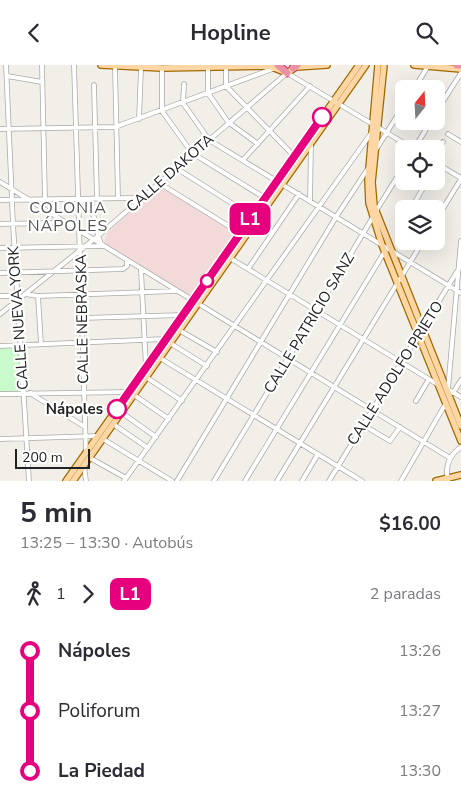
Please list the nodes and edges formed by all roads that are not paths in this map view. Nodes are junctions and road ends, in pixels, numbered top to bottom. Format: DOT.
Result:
graph roads {
  1 [pos="6,65"];
  2 [pos="42,65"];
  3 [pos="74,65"];
  4 [pos="101,65"];
  5 [pos="326,65"];
  6 [pos="357,65"];
  7 [pos="366,65"];
  8 [pos="384,65"];
  9 [pos="414,65"];
  10 [pos="114,66"];
  11 [pos="276,66"];
  12 [pos="428,66"];
  13 [pos="208,67"];
  14 [pos="226,67"];
  15 [pos="377,67"];
  16 [pos="141,68"];
  17 [pos="162,68"];
  18 [pos="292,69"];
  19 [pos="461,71"];
  20 [pos="7,76"];
  21 [pos="419,80"];
  22 [pos="42,82"];
  23 [pos="184,84"];
  24 [pos="94,85"];
  25 [pos="226,86"];
  26 [pos="310,87"];
  27 [pos="208,93"];
  28 [pos="445,95"];
  29 [pos="336,102"];
  30 [pos="183,103"];
  31 [pos="246,107"];
  32 [pos="162,111"];
  33 [pos="395,118"];
  34 [pos="140,119"];
  35 [pos="228,122"];
  36 [pos="96,127"];
  37 [pos="115,127"];
  38 [pos="375,127"];
  39 [pos="76,128"];
  40 [pos="0,129"];
  41 [pos="10,129"];
  42 [pos="44,129"];
  43 [pos="270,131"];
  44 [pos="386,132"];
  45 [pos="448,134"];
  46 [pos="209,140"];
  47 [pos="399,140"];
  48 [pos="461,142"];
  49 [pos="311,143"];
  50 [pos="258,144"];
  51 [pos="376,150"];
  52 [pos="192,153"];
  53 [pos="294,156"];
  54 [pos="243,160"];
  55 [pos="369,167"];
  56 [pos="176,168"];
  57 [pos="445,169"];
  58 [pos="461,179"];
  59 [pos="395,181"];
  60 [pos="0,182"];
  61 [pos="280,182"];
  62 [pos="158,183"];
  63 [pos="12,190"];
  64 [pos="299,194"];
  65 [pos="118,198"];
  66 [pos="265,198"];
  67 [pos="79,199"];
  68 [pos="97,199"];
  69 [pos="0,200"];
  70 [pos="12,200"];
  71 [pos="30,200"];
  72 [pos="45,200"];
  73 [pos="139,200"];
  74 [pos="310,201"];
  75 [pos="445,205"];
  76 [pos="318,206"];
  77 [pos="374,215"];
  78 [pos="252,216"];
  79 [pos="336,217"];
  80 [pos="56,218"];
  81 [pos="79,220"];
  82 [pos="0,224"];
  83 [pos="13,224"];
  84 [pos="70,226"];
  85 [pos="79,232"];
  86 [pos="240,233"];
  87 [pos="363,233"];
  88 [pos="98,236"];
  89 [pos="92,240"];
  90 [pos="461,241"];
  91 [pos="102,246"];
  92 [pos="0,248"];
  93 [pos="14,248"];
  94 [pos="80,248"];
  95 [pos="386,248"];
  96 [pos="417,250"];
  97 [pos="460,256"];
  98 [pos="230,258"];
  99 [pos="127,261"];
  100 [pos="410,262"];
  101 [pos="461,265"];
  102 [pos="248,269"];
  103 [pos="80,270"];
  104 [pos="141,270"];
  105 [pos="55,271"];
  106 [pos="457,271"];
  107 [pos="16,272"];
  108 [pos="0,273"];
  109 [pos="266,280"];
  110 [pos="400,280"];
  111 [pos="449,286"];
  112 [pos="455,289"];
  113 [pos="176,291"];
  114 [pos="142,292"];
  115 [pos="461,293"];
  116 [pos="24,294"];
  117 [pos="81,294"];
  118 [pos="289,294"];
  119 [pos="0,296"];
  120 [pos="38,296"];
  121 [pos="17,298"];
  122 [pos="195,302"];
  123 [pos="316,311"];
  124 [pos="0,314"];
  125 [pos="182,315"];
  126 [pos="144,316"];
  127 [pos="82,318"];
  128 [pos="340,325"];
  129 [pos="235,326"];
  130 [pos="422,329"];
  131 [pos="180,330"];
  132 [pos="418,335"];
  133 [pos="364,339"];
  134 [pos="145,340"];
  135 [pos="168,341"];
  136 [pos="261,342"];
  137 [pos="82,343"];
  138 [pos="41,344"];
  139 [pos="20,345"];
  140 [pos="0,346"];
  141 [pos="217,352"];
  142 [pos="160,358"];
  143 [pos="288,358"];
  144 [pos="401,363"];
  145 [pos="207,366"];
  146 [pos="146,367"];
  147 [pos="311,372"];
  148 [pos="146,377"];
  149 [pos="429,379"];
  150 [pos="197,380"];
  151 [pos="461,380"];
  152 [pos="438,384"];
  153 [pos="335,387"];
  154 [pos="84,391"];
  155 [pos="449,391"];
  156 [pos="23,393"];
  157 [pos="30,393"];
  158 [pos="133,393"];
  159 [pos="0,394"];
  160 [pos="461,397"];
  161 [pos="227,399"];
  162 [pos="182,401"];
  163 [pos="416,401"];
  164 [pos="448,402"];
  165 [pos="372,410"];
  166 [pos="122,413"];
  167 [pos="254,415"];
  168 [pos="169,419"];
  169 [pos="113,424"];
  170 [pos="363,425"];
  171 [pos="461,426"];
  172 [pos="85,427"];
  173 [pos="400,427"];
  174 [pos="276,429"];
  175 [pos="85,436"];
  176 [pos="101,437"];
  177 [pos="156,437"];
  178 [pos="26,438"];
  179 [pos="0,439"];
  180 [pos="461,441"];
  181 [pos="424,442"];
  182 [pos="300,444"];
  183 [pos="461,447"];
  184 [pos="148,448"];
  185 [pos="318,454"];
  186 [pos="88,455"];
  187 [pos="450,458"];
  188 [pos="139,461"];
  189 [pos="84,465"];
  190 [pos="338,466"];
  191 [pos="461,475"];
  192 [pos="448,479"];
  193 [pos="125,480"];
  194 [pos="28,481"];
  195 [pos="66,481"];
  196 [pos="74,481"];
  197 [pos="86,481"];
  198 [pos="172,481"];
  199 [pos="177,481"];
  200 [pos="214,481"];
  201 [pos="245,481"];
  202 [pos="277,481"];
  203 [pos="302,481"];
  204 [pos="329,481"];
  205 [pos="362,481"];
  206 [pos="401,481"];
  207 [pos="436,481"];
  1 -- 20 [label="street, CALLE NUEVA YORK"];
  2 -- 22 [label="street"];
  3 -- 39 [label="street, CALLE NEBRASKA"];
  4 -- 10 [label="main road"];
  5 -- 18 [label="main road"];
  6 -- 29 [label="main road"];
  7 -- 29 [label="main road"];
  8 -- 38 [label="main road"];
  9 -- 12 [label="main road"];
  10 -- 16 [label="main road"];
  10 -- 37 [label="street"];
  11 -- 14 [label="main road"];
  11 -- 18 [label="highway"];
  11 -- 25 [label="street"];
  12 -- 19 [label="main road"];
  12 -- 21 [label="street"];
  13 -- 14 [label="main road"];
  13 -- 17 [label="main road"];
  13 -- 27 [label="street"];
  14 -- 25 [label="street"];
  15 -- 38 [label="main road"];
  16 -- 17 [label="main road"];
  16 -- 34 [label="street"];
  17 -- 32 [label="street"];
  18 -- 26 [label="street"];
  18 -- 31 [label="street, CALLE DAKOTA"];
  19 -- 28 [label="street"];
  20 -- 22 [label="street"];
  20 -- 41 [label="street, CALLE NUEVA YORK"];
  22 -- 42 [label="street"];
  23 -- 30 [label="street"];
  24 -- 36 [label="street"];
  25 -- 27 [label="street"];
  25 -- 31 [label="street"];
  26 -- 29 [label="street"];
  26 -- 43 [label="street"];
  27 -- 30 [label="street"];
  27 -- 35 [label="street"];
  29 -- 38 [label="street"];
  29 -- 49 [label="main road"];
  29 -- 53 [label="main road"];
  30 -- 32 [label="street"];
  30 -- 46 [label="street"];
  31 -- 35 [label="street, CALLE DAKOTA"];
  31 -- 43 [label="street"];
  32 -- 34 [label="street"];
  32 -- 52 [label="street"];
  33 -- 44 [label="street"];
  34 -- 37 [label="street"];
  35 -- 46 [label="street, CALLE DAKOTA"];
  35 -- 50 [label="street"];
  36 -- 37 [label="street"];
  36 -- 39 [label="street"];
  36 -- 68 [label="street"];
  37 -- 65 [label="street"];
  38 -- 44 [label="street"];
  38 -- 51 [label="main road"];
  38 -- 55 [label="main road"];
  38 -- 76 [label="street"];
  39 -- 42 [label="street"];
  39 -- 67 [label="street, CALLE NEBRASKA"];
  40 -- 41 [label="street"];
  41 -- 42 [label="street"];
  41 -- 63 [label="street, CALLE NUEVA YORK"];
  42 -- 72 [label="street"];
  43 -- 50 [label="street"];
  43 -- 53 [label="street"];
  44 -- 47 [label="street"];
  44 -- 51 [label="street"];
  45 -- 48 [label="street"];
  46 -- 52 [label="street, CALLE DAKOTA"];
  46 -- 54 [label="street"];
  49 -- 61 [label="main road"];
  49 -- 74 [label="street"];
  50 -- 54 [label="street"];
  51 -- 77 [label="main road"];
  52 -- 56 [label="street, CALLE DAKOTA"];
  52 -- 66 [label="street"];
  53 -- 61 [label="main road"];
  54 -- 61 [label="street"];
  55 -- 77 [label="main road"];
  55 -- 79 [label="street"];
  56 -- 62 [label="street, CALLE DAKOTA"];
  56 -- 78 [label="street"];
  57 -- 58 [label="street"];
  58 -- 75 [label="street"];
  59 -- 77 [label="street, CALLE PATRICIO SANZ"];
  60 -- 63 [label="street"];
  61 -- 64 [label="street"];
  61 -- 66 [label="main road"];
  61 -- 98 [label="main road"];
  62 -- 73 [label="street, CALLE DAKOTA"];
  62 -- 86 [label="street"];
  63 -- 70 [label="street, CALLE NUEVA YORK"];
  63 -- 71 [label="street"];
  64 -- 74 [label="street"];
  64 -- 102 [label="street"];
  65 -- 68 [label="street"];
  65 -- 73 [label="street"];
  66 -- 78 [label="main road"];
  67 -- 68 [label="street"];
  67 -- 72 [label="street"];
  67 -- 81 [label="street, CALLE NEBRASKA"];
  67 -- 88 [label="street"];
  69 -- 70 [label="street"];
  70 -- 71 [label="street"];
  70 -- 83 [label="street, CALLE NUEVA YORK"];
  71 -- 72 [label="street"];
  71 -- 80 [label="street"];
  73 -- 88 [label="street, CALLE DAKOTA"];
  74 -- 76 [label="street"];
  76 -- 79 [label="street"];
  76 -- 109 [label="street"];
  77 -- 87 [label="street, CALLE PATRICIO SANZ"];
  77 -- 95 [label="main road"];
  78 -- 86 [label="main road"];
  79 -- 87 [label="street"];
  79 -- 118 [label="street"];
  80 -- 83 [label="street"];
  80 -- 84 [label="street"];
  81 -- 84 [label="street"];
  81 -- 85 [label="street, CALLE NEBRASKA"];
  82 -- 83 [label="street"];
  83 -- 93 [label="street, CALLE NUEVA YORK"];
  84 -- 85 [label="street"];
  85 -- 89 [label="street"];
  85 -- 94 [label="street, CALLE NEBRASKA"];
  86 -- 122 [label="main road"];
  87 -- 95 [label="street"];
  87 -- 123 [label="street, CALLE PATRICIO SANZ"];
  88 -- 89 [label="street, CALLE DAKOTA"];
  88 -- 91 [label="street"];
  89 -- 91 [label="street"];
  89 -- 94 [label="street, CALLE DAKOTA"];
  90 -- 97 [label="street"];
  91 -- 94 [label="street"];
  91 -- 99 [label="street"];
  92 -- 93 [label="street"];
  93 -- 94 [label="street"];
  93 -- 107 [label="street, CALLE NUEVA YORK"];
  94 -- 103 [label="street, CALLE NEBRASKA"];
  94 -- 105 [label="street, CALLE DAKOTA"];
  95 -- 100 [label="street"];
  95 -- 110 [label="main road"];
  95 -- 128 [label="street"];
  96 -- 100 [label="street"];
  97 -- 106 [label="street"];
  98 -- 102 [label="street"];
  98 -- 122 [label="main road"];
  99 -- 103 [label="street"];
  99 -- 104 [label="street"];
  100 -- 110 [label="street"];
  100 -- 111 [label="street"];
  101 -- 106 [label="street, CALLE ADOLFO PRIETO"];
  102 -- 109 [label="street"];
  103 -- 105 [label="street"];
  103 -- 117 [label="street, CALLE NEBRASKA"];
  104 -- 113 [label="street"];
  104 -- 114 [label="street"];
  105 -- 107 [label="street"];
  105 -- 116 [label="street, CALLE DAKOTA"];
  106 -- 111 [label="street, CALLE ADOLFO PRIETO"];
  106 -- 112 [label="street"];
  107 -- 108 [label="street"];
  107 -- 121 [label="street, CALLE NUEVA YORK"];
  109 -- 118 [label="street"];
  109 -- 129 [label="street"];
  110 -- 130 [label="main road"];
  110 -- 132 [label="main road"];
  110 -- 133 [label="street"];
  111 -- 112 [label="street"];
  111 -- 130 [label="street, CALLE ADOLFO PRIETO"];
  112 -- 115 [label="street"];
  112 -- 155 [label="street"];
  113 -- 114 [label="street"];
  113 -- 122 [label="street"];
  114 -- 117 [label="street"];
  114 -- 126 [label="street"];
  116 -- 120 [label="street"];
  116 -- 121 [label="street, CALLE DAKOTA"];
  117 -- 120 [label="street"];
  117 -- 127 [label="street, CALLE NEBRASKA"];
  118 -- 123 [label="street"];
  118 -- 136 [label="street"];
  119 -- 121 [label="street"];
  120 -- 138 [label="street"];
  121 -- 124 [label="street, CALLE DAKOTA"];
  121 -- 139 [label="street, CALLE NUEVA YORK"];
  122 -- 125 [label="main road"];
  122 -- 129 [label="street"];
  122 -- 131 [label="main road"];
  123 -- 128 [label="street"];
  123 -- 143 [label="street, CALLE PATRICIO SANZ"];
  125 -- 126 [label="street"];
  125 -- 135 [label="main road"];
  126 -- 127 [label="street"];
  126 -- 134 [label="street"];
  127 -- 137 [label="street, CALLE NEBRASKA"];
  128 -- 133 [label="street"];
  128 -- 147 [label="street"];
  129 -- 136 [label="street"];
  129 -- 141 [label="street"];
  130 -- 132 [label="street, CALLE ADOLFO PRIETO"];
  130 -- 155 [label="main road"];
  131 -- 135 [label="main road"];
  131 -- 141 [label="street"];
  132 -- 144 [label="street, CALLE ADOLFO PRIETO"];
  132 -- 152 [label="main road"];
  133 -- 144 [label="street"];
  133 -- 153 [label="street"];
  134 -- 135 [label="street"];
  134 -- 137 [label="street"];
  134 -- 146 [label="street"];
  135 -- 142 [label="main road"];
  135 -- 145 [label="street"];
  135 -- 146 [label="main road"];
  136 -- 143 [label="street"];
  136 -- 161 [label="street"];
  137 -- 138 [label="street"];
  137 -- 154 [label="street, CALLE NEBRASKA"];
  138 -- 139 [label="street"];
  139 -- 140 [label="street"];
  139 -- 156 [label="street, CALLE NUEVA YORK"];
  141 -- 145 [label="street"];
  142 -- 148 [label="main road"];
  142 -- 150 [label="street"];
  143 -- 147 [label="street"];
  143 -- 167 [label="street, CALLE PATRICIO SANZ"];
  144 -- 149 [label="street"];
  144 -- 165 [label="street, CALLE ADOLFO PRIETO"];
  145 -- 150 [label="street"];
  146 -- 158 [label="main road"];
  147 -- 153 [label="street"];
  147 -- 174 [label="street"];
  148 -- 158 [label="main road"];
  148 -- 162 [label="street"];
  149 -- 152 [label="street"];
  149 -- 163 [label="street"];
  150 -- 161 [label="street"];
  150 -- 162 [label="street"];
  151 -- 155 [label="street"];
  152 -- 155 [label="street"];
  152 -- 164 [label="main road"];
  153 -- 165 [label="street"];
  153 -- 182 [label="street"];
  154 -- 157 [label="street"];
  154 -- 158 [label="street"];
  154 -- 172 [label="street, CALLE NEBRASKA"];
  155 -- 160 [label="street"];
  155 -- 164 [label="main road"];
  156 -- 157 [label="street"];
  156 -- 159 [label="street"];
  156 -- 178 [label="street, CALLE NUEVA YORK"];
  157 -- 172 [label="street"];
  158 -- 166 [label="main road"];
  158 -- 168 [label="street"];
  158 -- 176 [label="main road"];
  161 -- 167 [label="street"];
  161 -- 199 [label="street"];
  162 -- 168 [label="street"];
  164 -- 171 [label="main road"];
  164 -- 180 [label="main road"];
  164 -- 181 [label="street"];
  165 -- 170 [label="street, CALLE ADOLFO PRIETO"];
  165 -- 173 [label="street"];
  166 -- 169 [label="main road"];
  166 -- 177 [label="street"];
  167 -- 174 [label="street"];
  167 -- 200 [label="street, CALLE PATRICIO SANZ"];
  168 -- 177 [label="street"];
  169 -- 176 [label="main road"];
  169 -- 184 [label="street"];
  170 -- 173 [label="street"];
  170 -- 190 [label="street, CALLE ADOLFO PRIETO"];
  172 -- 175 [label="street, CALLE NEBRASKA"];
  173 -- 181 [label="street"];
  174 -- 182 [label="street"];
  174 -- 201 [label="street"];
  175 -- 176 [label="street"];
  175 -- 178 [label="street"];
  175 -- 186 [label="street, CALLE NEBRASKA"];
  176 -- 186 [label="main road"];
  176 -- 188 [label="street"];
  177 -- 184 [label="street"];
  178 -- 179 [label="street"];
  178 -- 194 [label="street, CALLE NUEVA YORK"];
  181 -- 187 [label="street"];
  181 -- 206 [label="street"];
  182 -- 185 [label="street"];
  182 -- 202 [label="street"];
  183 -- 187 [label="street"];
  184 -- 188 [label="street"];
  185 -- 190 [label="street"];
  185 -- 203 [label="street"];
  186 -- 189 [label="main road"];
  186 -- 193 [label="street"];
  186 -- 195 [label="main road"];
  187 -- 192 [label="street"];
  188 -- 193 [label="street"];
  188 -- 198 [label="street"];
  189 -- 196 [label="main road"];
  189 -- 197 [label="street"];
  190 -- 204 [label="street, CALLE ADOLFO PRIETO"];
  190 -- 205 [label="street"];
  191 -- 192 [label="main road"];
  192 -- 207 [label="main road"];
}
